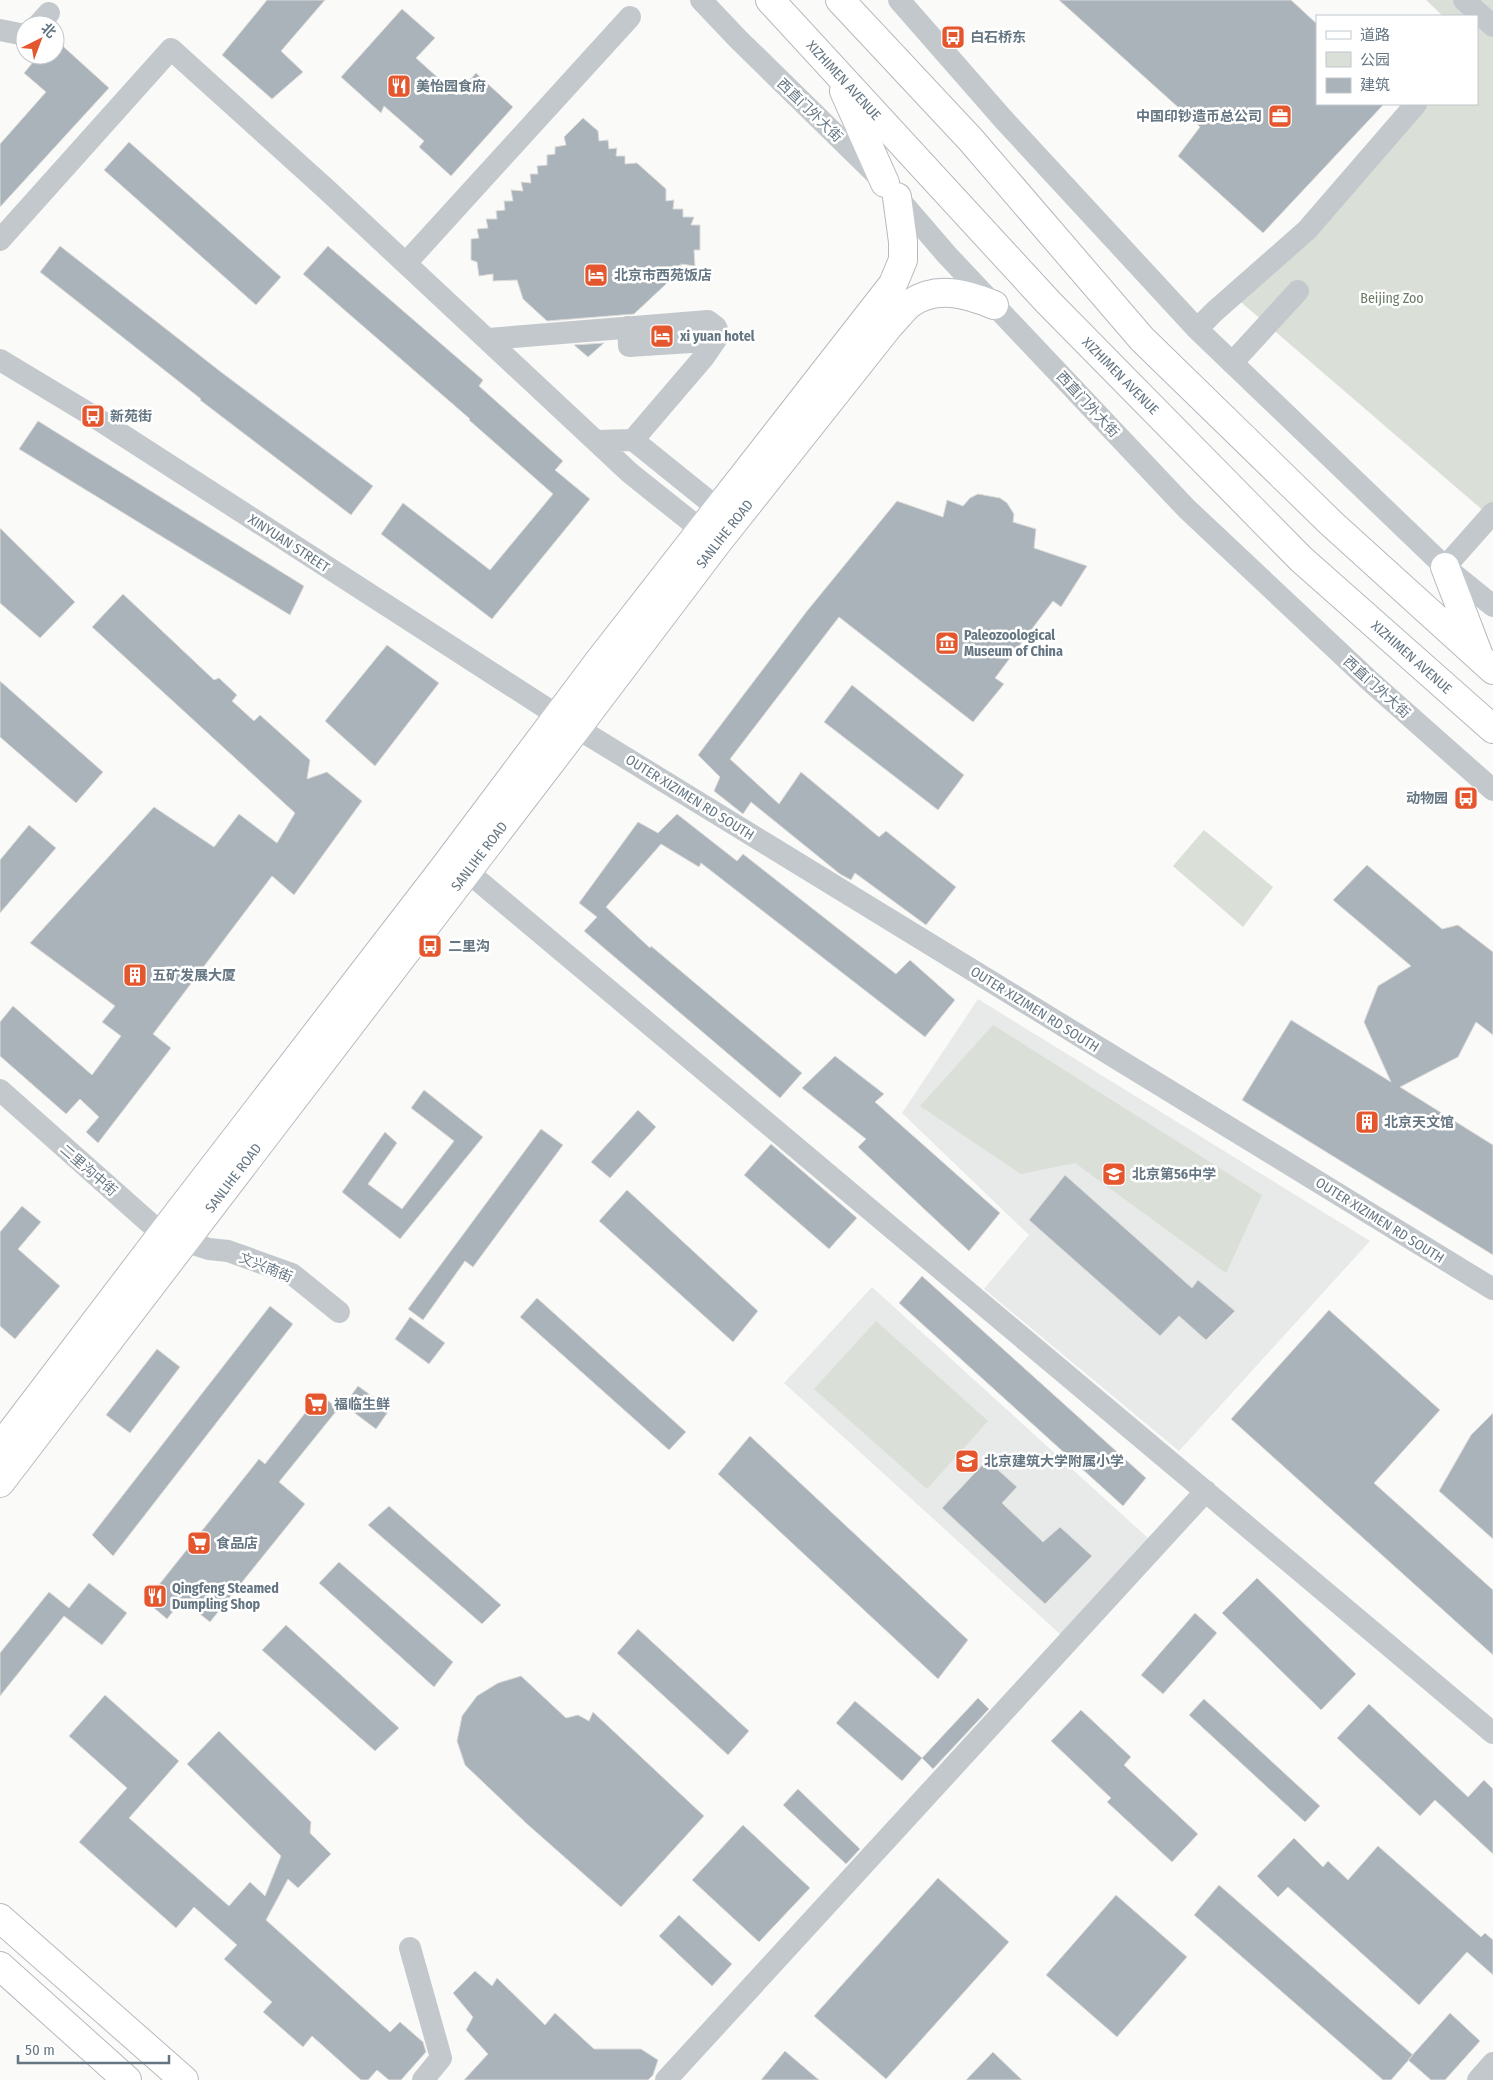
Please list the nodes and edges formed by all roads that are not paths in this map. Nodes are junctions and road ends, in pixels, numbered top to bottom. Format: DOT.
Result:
graph roads {
  1 [pos="701,0"];
  2 [pos="770,0"];
  3 [pos="840,0"];
  4 [pos="899,0"];
  5 [pos="1464,0"];
  6 [pos="630,17"];
  7 [pos="1493,26"];
  8 [pos="0,30"];
  9 [pos="15,34"];
  10 [pos="834,69"];
  11 [pos="1415,105"];
  12 [pos="891,190"];
  13 [pos="0,240"];
  14 [pos="406,263"];
  15 [pos="1298,291"];
  16 [pos="994,304"];
  17 [pos="628,327"];
  18 [pos="1197,329"];
  19 [pos="488,339"];
  20 [pos="691,342"];
  21 [pos="0,360"];
  22 [pos="1232,363"];
  23 [pos="633,440"];
  24 [pos="596,441"];
  25 [pos="1493,513"];
  26 [pos="717,526"];
  27 [pos="1445,567"];
  28 [pos="1493,606"];
  29 [pos="1487,666"];
  30 [pos="567,722"];
  31 [pos="1493,730"];
  32 [pos="1493,790"];
  33 [pos="468,872"];
  34 [pos="0,1090"];
  35 [pos="173,1238"];
  36 [pos="1493,1289"];
  37 [pos="338,1312"];
  38 [pos="0,1447"];
  39 [pos="0,1483"];
  40 [pos="1206,1491"];
  41 [pos="1493,1733"];
  42 [pos="0,1918"];
  43 [pos="410,1948"];
  44 [pos="0,1966"];
  45 [pos="1493,2063"];
  46 [pos="127,2080"];
  47 [pos="184,2080"];
  48 [pos="423,2080"];
  49 [pos="666,2080"];
  50 [pos="1478,2080"];
  1 -- 12 [label="street, 西直门外大街"];
  2 -- 10 [label="main road, XIZHIMEN AVENUE"];
  3 -- 29 [label="main road"];
  4 -- 18 [label="street"];
  5 -- 7 [label="street"];
  6 -- 14 [label="street"];
  8 -- 9 [label="street"];
  10 -- 12 [label="main road, SANLIHE ROAD"];
  10 -- 31 [label="main road, XIZHIMEN AVENUE"];
  11 -- 18 [label="street"];
  12 -- 16 [label="street, 西直门外大街"];
  12 -- 26 [label="main road, SANLIHE ROAD"];
  13 -- 14 [label="street"];
  14 -- 19 [label="street"];
  15 -- 22 [label="street"];
  16 -- 26 [label="main road, SANLIHE ROAD"];
  16 -- 32 [label="street, 西直门外大街"];
  17 -- 19 [label="street"];
  17 -- 20 [label="street"];
  17 -- 23 [label="street"];
  18 -- 22 [label="street"];
  19 -- 24 [label="street"];
  21 -- 30 [label="street, XINYUAN STREET"];
  22 -- 27 [label="street"];
  23 -- 24 [label="street"];
  23 -- 26 [label="street"];
  24 -- 26 [label="street"];
  25 -- 27 [label="street"];
  26 -- 30 [label="main road, SANLIHE ROAD"];
  27 -- 28 [label="street"];
  27 -- 29 [label="main road"];
  30 -- 33 [label="main road, SANLIHE ROAD"];
  30 -- 35 [label="main road, SANLIHE ROAD"];
  30 -- 36 [label="street, OUTER XIZIMEN RD SOUTH"];
  33 -- 35 [label="main road, SANLIHE ROAD"];
  33 -- 40 [label="street"];
  34 -- 35 [label="street, 二里沟中街"];
  35 -- 37 [label="street, 文兴南街"];
  35 -- 38 [label="main road, SANLIHE ROAD"];
  35 -- 39 [label="main road, SANLIHE ROAD"];
  40 -- 41 [label="street"];
  40 -- 49 [label="street"];
  42 -- 47 [label="main road"];
  43 -- 48 [label="street"];
  44 -- 46 [label="main road"];
  45 -- 50 [label="street"];
}
